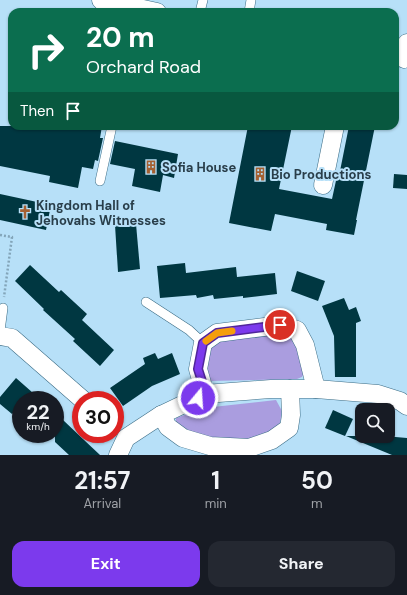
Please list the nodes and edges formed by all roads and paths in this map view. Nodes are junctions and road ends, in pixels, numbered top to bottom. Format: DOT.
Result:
graph roads {
  1 [pos="101,0"];
  2 [pos="144,8"];
  3 [pos="111,130"];
  4 [pos="334,130"];
  5 [pos="100,181"];
  6 [pos="323,185"];
  7 [pos="0,235"];
  8 [pos="146,302"];
  9 [pos="3,308"];
  10 [pos="0,331"];
  11 [pos="0,336"];
  12 [pos="203,343"];
  13 [pos="290,389"];
  14 [pos="316,389"];
  15 [pos="73,391"];
  16 [pos="206,394"];
  17 [pos="407,406"];
  18 [pos="161,415"];
  19 [pos="124,431"];
  20 [pos="119,443"];
  21 [pos="118,455"];
  1 -- 2 [label="street"];
  3 -- 5 [label="lane"];
  4 -- 6 [label="street"];
  7 -- 9 [label="path"];
  8 -- 12 [label="lane"];
  9 -- 10 [label="lane"];
  11 -- 15 [label="street"];
  12 -- 14 [label="street"];
  12 -- 16 [label="street"];
  13 -- 14 [label="street"];
  13 -- 16 [label="street"];
  13 -- 18 [label="street"];
  14 -- 17 [label="street"];
  16 -- 18 [label="street"];
  18 -- 19 [label="street"];
  20 -- 21 [label="street"];
}
